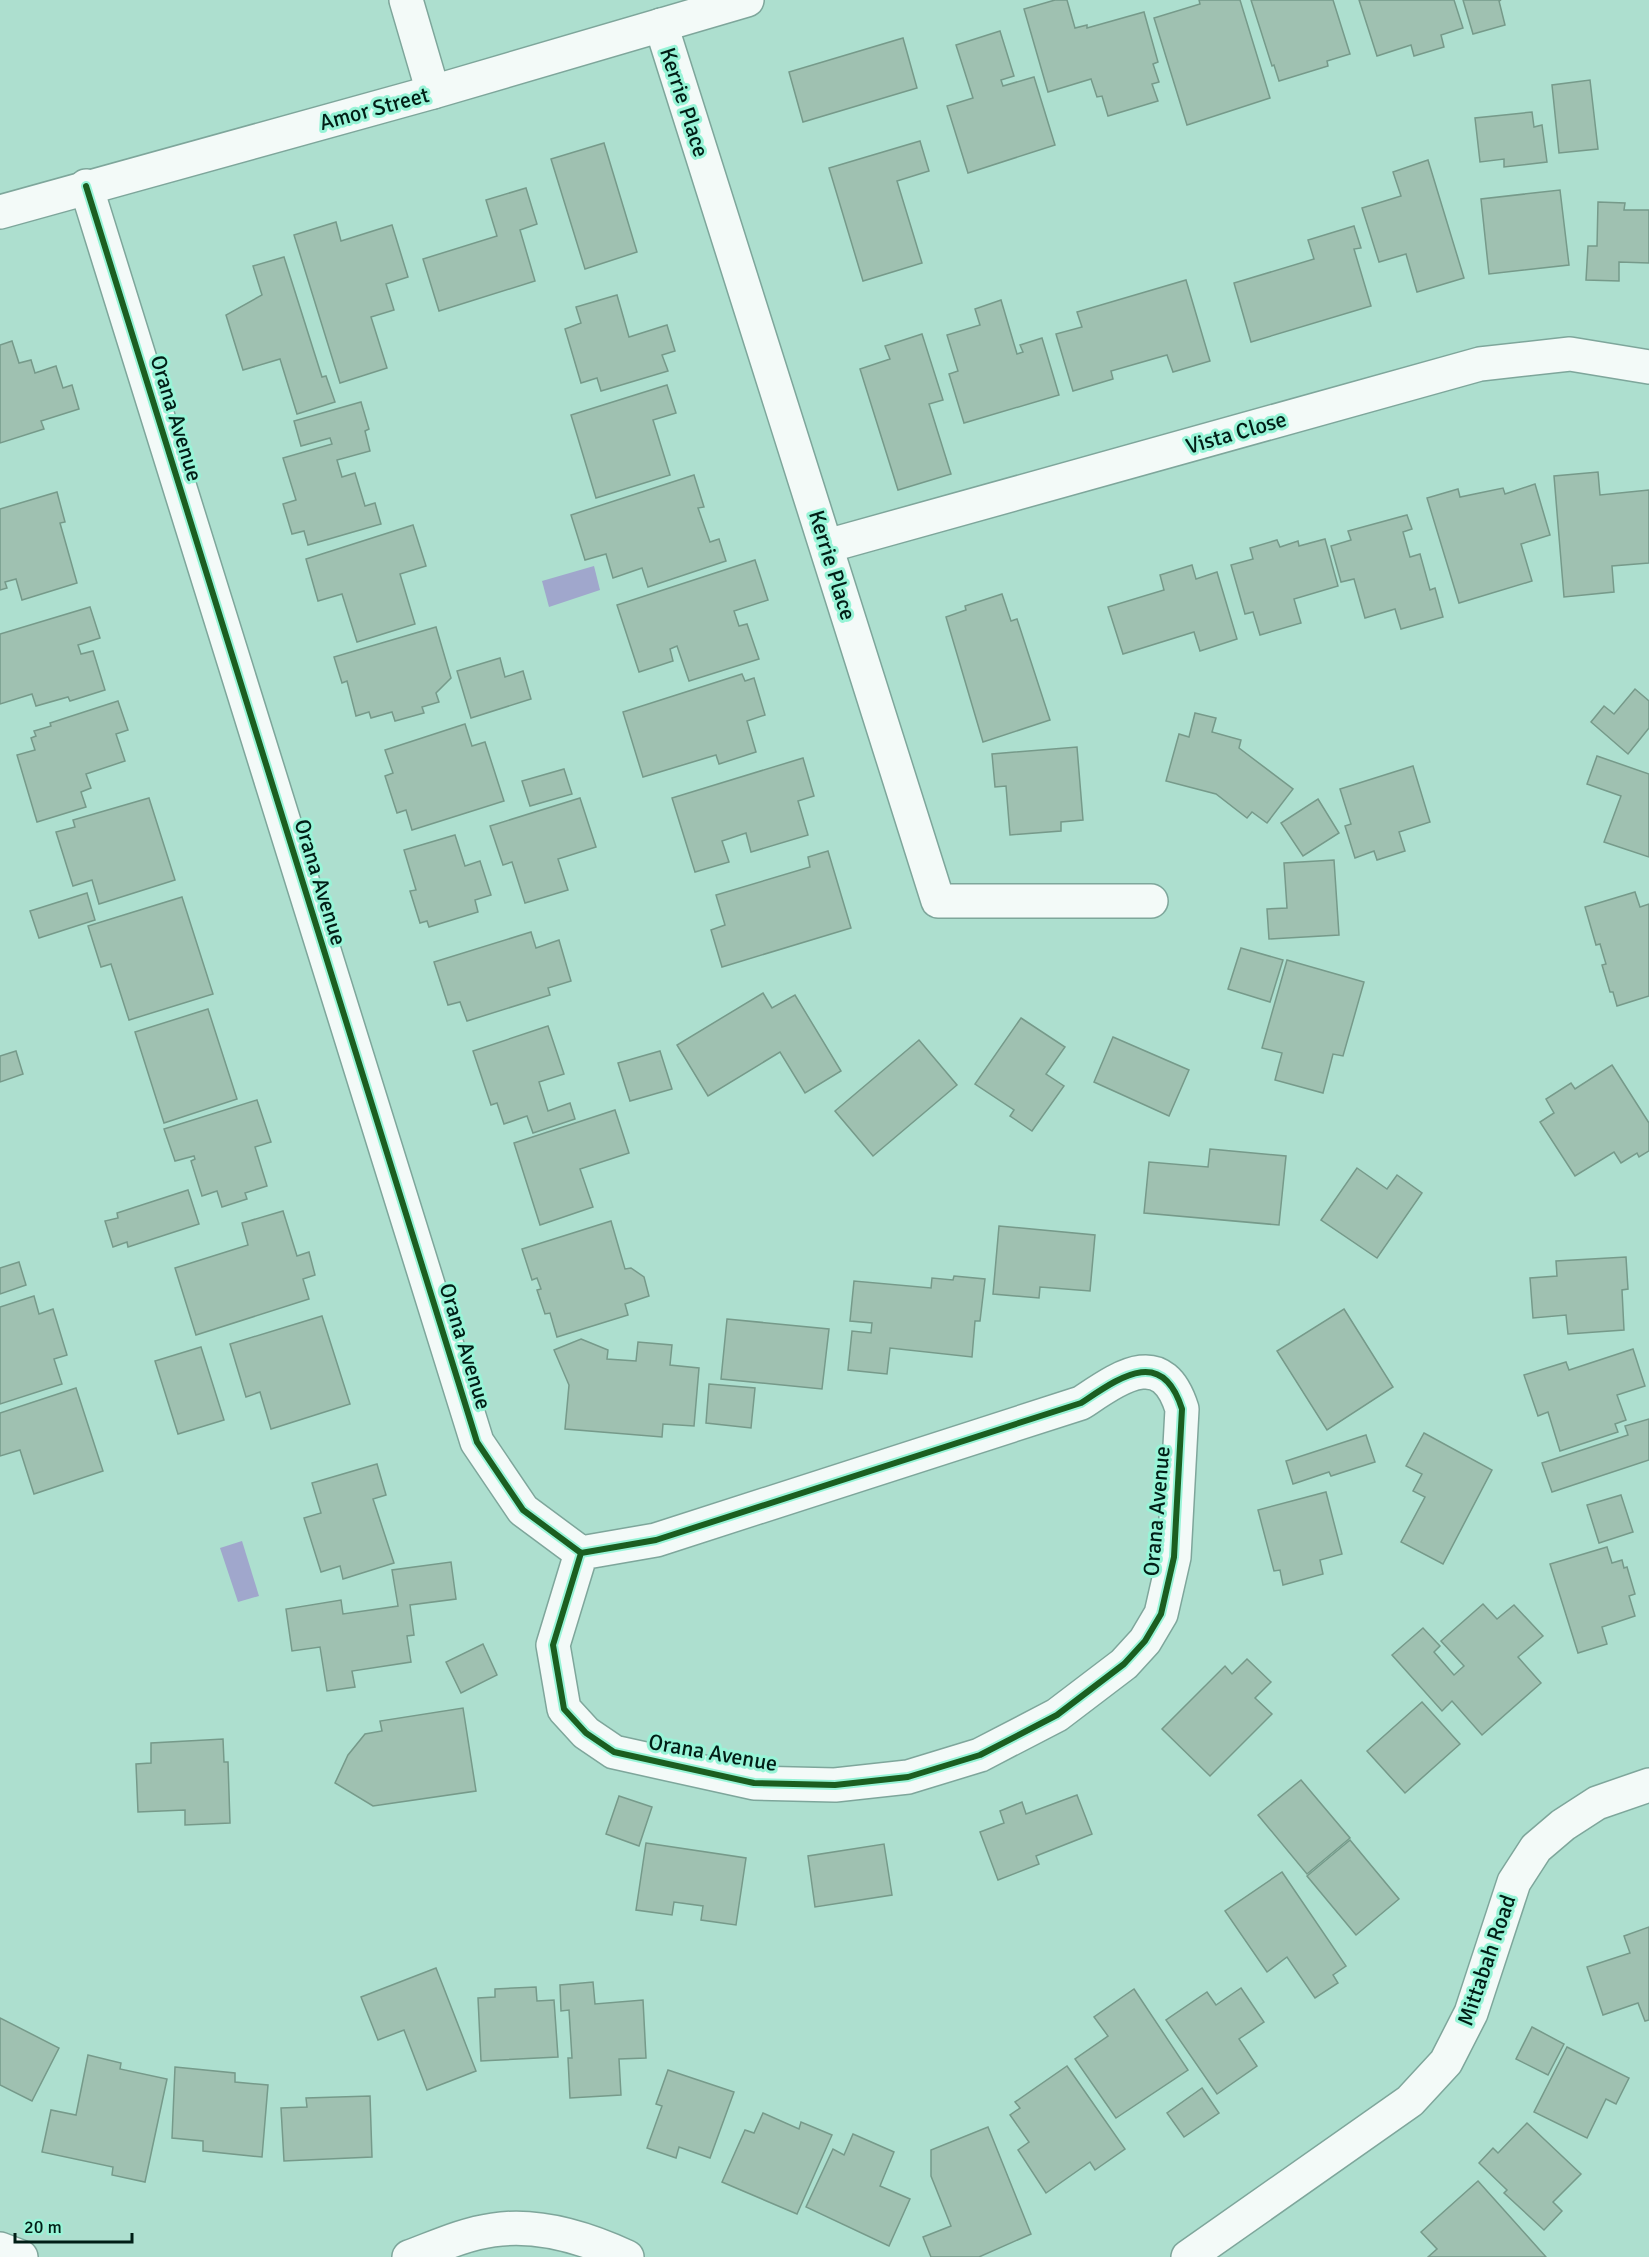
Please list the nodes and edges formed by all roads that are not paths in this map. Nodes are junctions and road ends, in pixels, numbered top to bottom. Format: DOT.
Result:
graph roads {
  1 [pos="406,0"];
  2 [pos="747,0"];
  3 [pos="661,25"];
  4 [pos="433,92"];
  5 [pos="86,186"];
  6 [pos="0,212"];
  7 [pos="1649,368"];
  8 [pos="827,546"];
  9 [pos="1151,900"];
  10 [pos="581,1553"];
  11 [pos="1649,1785"];
  12 [pos="0,2249"];
  13 [pos="21,2257"];
  14 [pos="409,2257"];
  15 [pos="627,2257"];
  16 [pos="1188,2257"];
  1 -- 4 [label="street"];
  2 -- 3 [label="street, Amor Street"];
  3 -- 4 [label="street, Amor Street"];
  3 -- 8 [label="street, Kerrie Place"];
  4 -- 5 [label="street, Amor Street"];
  5 -- 6 [label="street, Amor Street"];
  5 -- 10 [label="street, Orana Avenue"];
  7 -- 8 [label="street, Vista Close"];
  8 -- 9 [label="street, Kerrie Place"];
  10 -- 10 [label="street, Orana Avenue"];
  11 -- 16 [label="street, Mittabah Road"];
  12 -- 13 [label="street"];
  14 -- 15 [label="street"];
}
